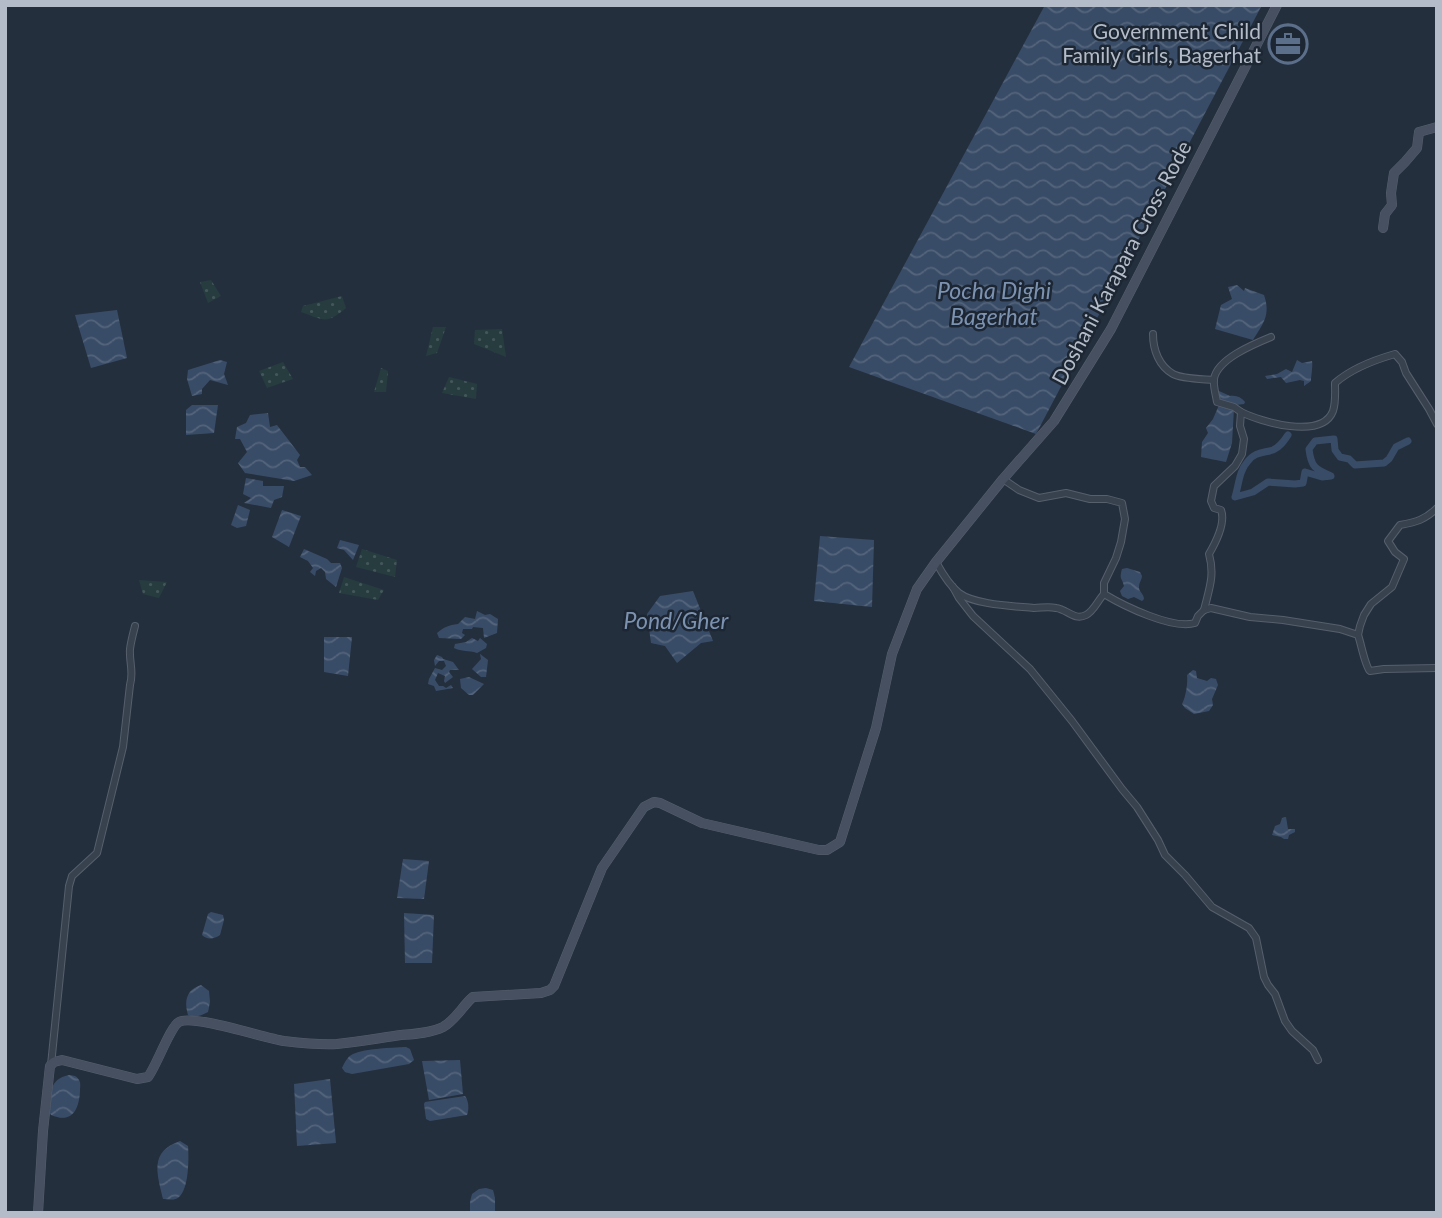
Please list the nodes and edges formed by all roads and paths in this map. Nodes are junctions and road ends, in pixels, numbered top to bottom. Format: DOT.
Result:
graph roads {
  1 [pos="1277,5"];
  2 [pos="1437,127"];
  3 [pos="1383,228"];
  4 [pos="1153,334"];
  5 [pos="1271,338"];
  6 [pos="1214,380"];
  7 [pos="1241,412"];
  8 [pos="1437,424"];
  9 [pos="1003,479"];
  10 [pos="1437,508"];
  11 [pos="936,562"];
  12 [pos="953,587"];
  13 [pos="1104,594"];
  14 [pos="1204,610"];
  15 [pos="135,626"];
  16 [pos="1358,635"];
  17 [pos="1437,668"];
  18 [pos="1318,1060"];
  19 [pos="50,1066"];
  20 [pos="38,1213"];
  1 -- 9 [label="street, Doshani Karapara Cross Rode"];
  2 -- 3 [label="street"];
  4 -- 6 [label="street"];
  5 -- 6 [label="street"];
  6 -- 7 [label="street"];
  7 -- 8 [label="street"];
  7 -- 14 [label="street"];
  9 -- 11 [label="street, Doshani Karapara Cross Rode"];
  9 -- 13 [label="street"];
  10 -- 16 [label="street"];
  11 -- 12 [label="street"];
  11 -- 19 [label="street, Doshani Karapara Cross Rode"];
  12 -- 13 [label="street"];
  12 -- 18 [label="street"];
  13 -- 14 [label="street"];
  14 -- 16 [label="street"];
  15 -- 19 [label="street"];
  16 -- 17 [label="street"];
  19 -- 20 [label="street"];
}
